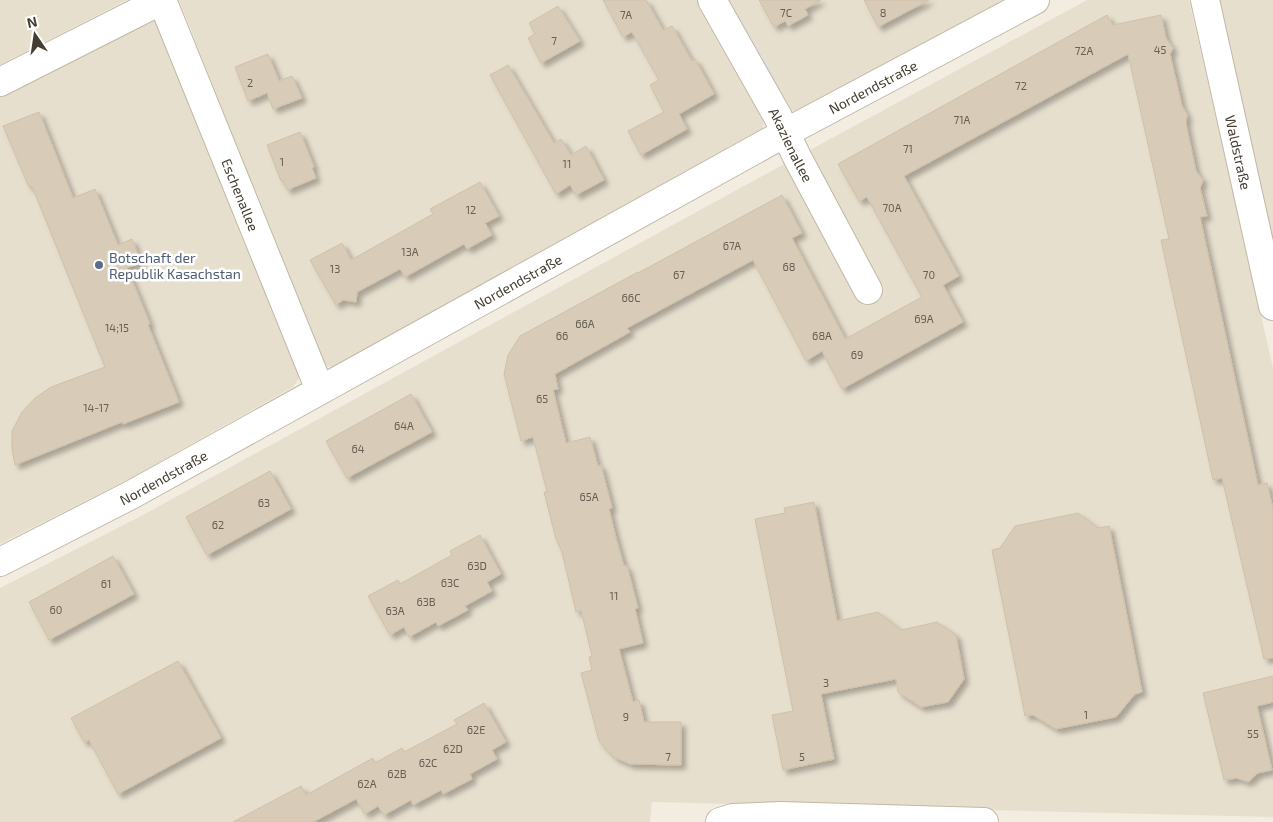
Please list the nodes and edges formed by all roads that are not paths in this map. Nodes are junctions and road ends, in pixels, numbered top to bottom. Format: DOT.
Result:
graph roads {
  1 [pos="162,0"];
  2 [pos="712,0"];
  3 [pos="1035,0"];
  4 [pos="1205,0"];
  5 [pos="0,82"];
  6 [pos="785,133"];
  7 [pos="868,290"];
  8 [pos="1273,306"];
  9 [pos="320,390"];
  10 [pos="0,562"];
  11 [pos="720,822"];
  12 [pos="984,822"];
  1 -- 5 [label="street"];
  1 -- 9 [label="street, Eschenallee"];
  2 -- 6 [label="street, Akazienallee"];
  3 -- 6 [label="street, Nordendstraße"];
  4 -- 8 [label="street, Waldstraße"];
  6 -- 7 [label="street, Akazienallee"];
  6 -- 9 [label="street, Nordendstraße"];
  9 -- 10 [label="street, Nordendstraße"];
  11 -- 12 [label="street"];
}
